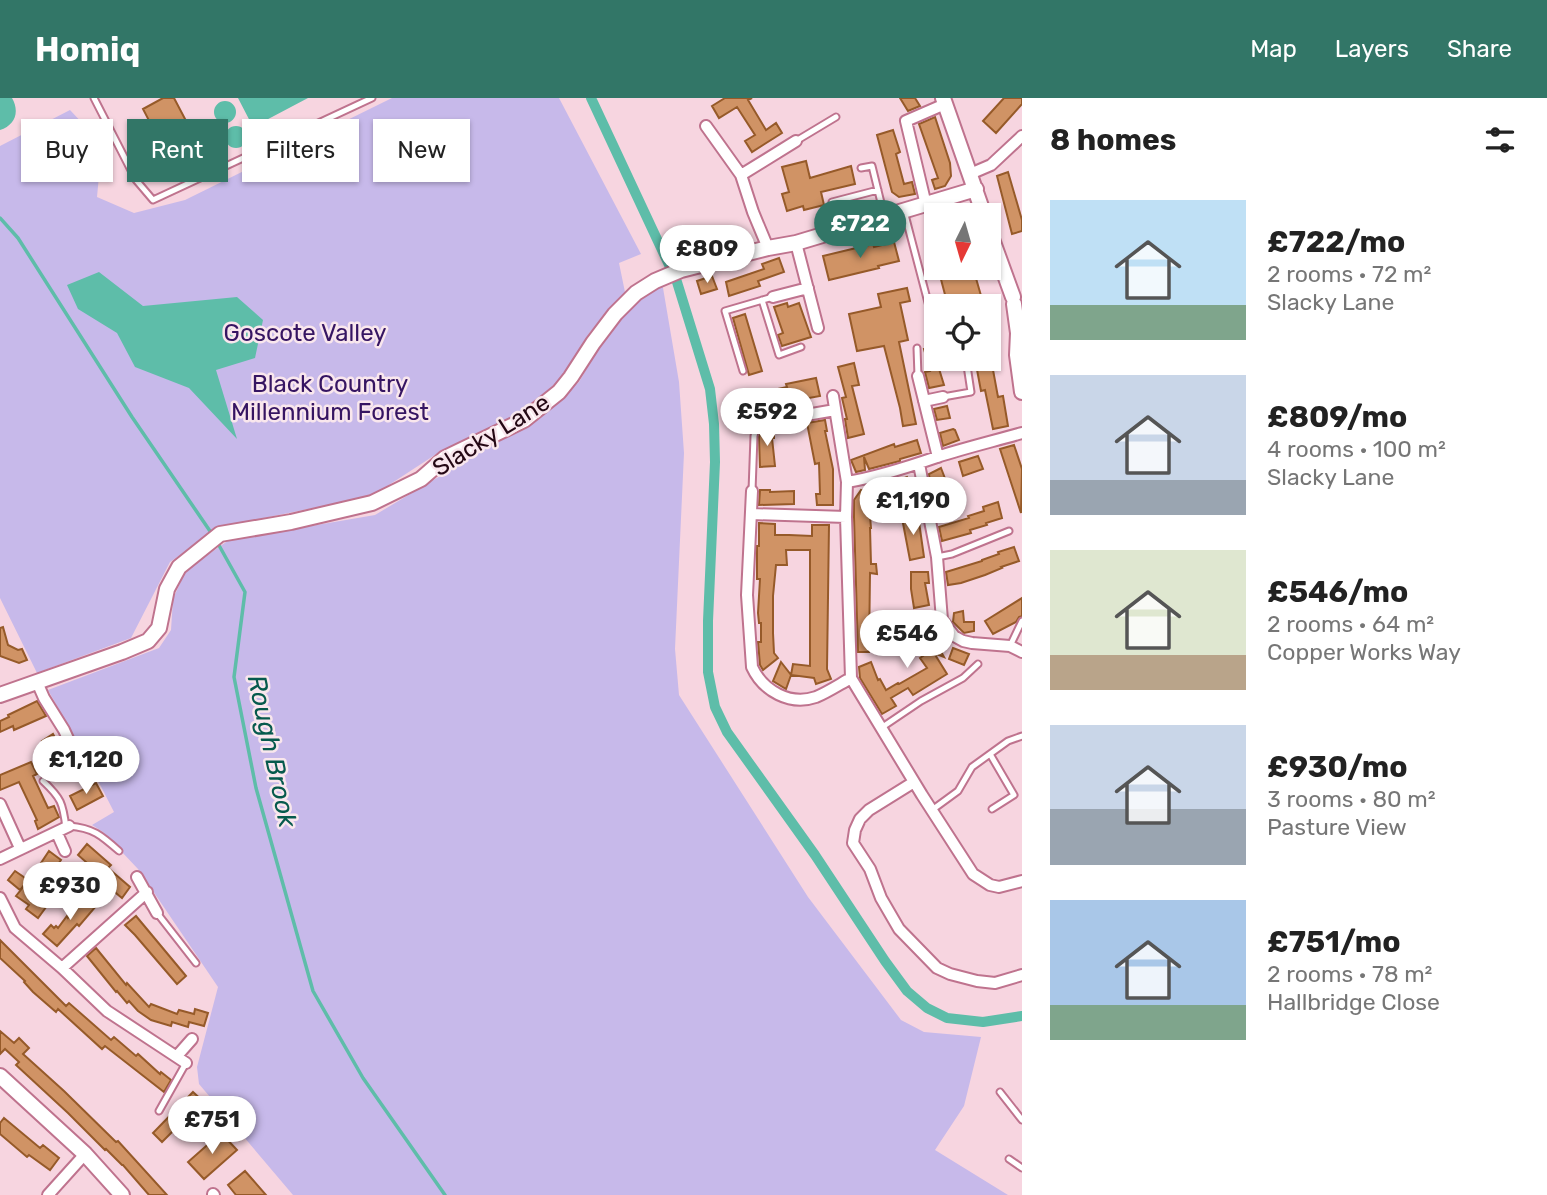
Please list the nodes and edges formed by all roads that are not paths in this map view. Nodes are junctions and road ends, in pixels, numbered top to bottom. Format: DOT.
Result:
graph roads {
  1 [pos="94,98"];
  2 [pos="372,98"];
  3 [pos="944,101"];
  4 [pos="836,117"];
  5 [pos="706,125"];
  6 [pos="1022,136"];
  7 [pos="796,141"];
  8 [pos="861,168"];
  9 [pos="970,174"];
  10 [pos="741,175"];
  11 [pos="878,190"];
  12 [pos="976,190"];
  13 [pos="832,202"];
  14 [pos="926,203"];
  15 [pos="933,203"];
  16 [pos="980,203"];
  17 [pos="924,206"];
  18 [pos="904,211"];
  19 [pos="885,218"];
  20 [pos="796,243"];
  21 [pos="768,248"];
  22 [pos="1001,265"];
  23 [pos="808,288"];
  24 [pos="926,294"];
  25 [pos="767,298"];
  26 [pos="1018,300"];
  27 [pos="818,328"];
  28 [pos="1020,328"];
  29 [pos="801,347"];
  30 [pos="917,348"];
  31 [pos="743,371"];
  32 [pos="968,371"];
  33 [pos="918,376"];
  34 [pos="1022,393"];
  35 [pos="833,396"];
  36 [pos="943,397"];
  37 [pos="924,401"];
  38 [pos="835,410"];
  39 [pos="812,414"];
  40 [pos="1022,433"];
  41 [pos="938,457"];
  42 [pos="919,464"];
  43 [pos="847,482"];
  44 [pos="752,491"];
  45 [pos="752,514"];
  46 [pos="846,517"];
  47 [pos="1009,531"];
  48 [pos="937,557"];
  49 [pos="1022,621"];
  50 [pos="1010,646"];
  51 [pos="1022,652"];
  52 [pos="978,664"];
  53 [pos="851,678"];
  54 [pos="37,682"];
  55 [pos="1,692"];
  56 [pos="881,729"];
  57 [pos="1022,736"];
  58 [pos="990,754"];
  59 [pos="80,765"];
  60 [pos="43,780"];
  61 [pos="914,782"];
  62 [pos="3,802"];
  63 [pos="992,809"];
  64 [pos="932,810"];
  65 [pos="64,829"];
  66 [pos="20,848"];
  67 [pos="65,851"];
  68 [pos="119,851"];
  69 [pos="0,859"];
  70 [pos="138,877"];
  71 [pos="1022,881"];
  72 [pos="147,892"];
  73 [pos="0,898"];
  74 [pos="157,913"];
  75 [pos="196,963"];
  76 [pos="62,968"];
  77 [pos="1022,975"];
  78 [pos="192,1039"];
  79 [pos="181,1059"];
  80 [pos="0,1076"];
  81 [pos="1000,1092"];
  82 [pos="159,1111"];
  83 [pos="1022,1119"];
  84 [pos="85,1154"];
  85 [pos="1009,1159"];
  86 [pos="1022,1168"];
  87 [pos="48,1195"];
  88 [pos="122,1195"];
  1 -- 2 [label="lane"];
  3 -- 9 [label="street"];
  3 -- 14 [label="street"];
  4 -- 7 [label="lane"];
  5 -- 10 [label="street"];
  6 -- 9 [label="street"];
  7 -- 10 [label="street"];
  8 -- 11 [label="lane"];
  9 -- 12 [label="street"];
  10 -- 21 [label="street"];
  11 -- 13 [label="lane"];
  11 -- 19 [label="lane"];
  12 -- 15 [label="street, Slacky Lane"];
  12 -- 16 [label="street"];
  17 -- 18 [label="street, Slacky Lane"];
  18 -- 19 [label="street, Slacky Lane"];
  18 -- 24 [label="lane"];
  19 -- 20 [label="street, Slacky Lane"];
  20 -- 21 [label="street, Slacky Lane"];
  20 -- 23 [label="street"];
  21 -- 54 [label="street, Slacky Lane"];
  22 -- 26 [label="street"];
  23 -- 25 [label="street"];
  23 -- 27 [label="street"];
  25 -- 29 [label="lane"];
  25 -- 31 [label="lane"];
  26 -- 28 [label="street"];
  28 -- 34 [label="street"];
  30 -- 33 [label="lane"];
  32 -- 36 [label="lane"];
  33 -- 37 [label="street"];
  35 -- 38 [label="street"];
  36 -- 37 [label="street"];
  37 -- 41 [label="street"];
  38 -- 39 [label="street"];
  38 -- 43 [label="street"];
  39 -- 44 [label="lane"];
  40 -- 41 [label="street"];
  41 -- 42 [label="street"];
  42 -- 43 [label="street"];
  42 -- 48 [label="street"];
  43 -- 46 [label="street"];
  44 -- 45 [label="street"];
  45 -- 46 [label="street"];
  45 -- 53 [label="street"];
  46 -- 53 [label="street"];
  47 -- 48 [label="lane"];
  48 -- 50 [label="street"];
  49 -- 50 [label="lane"];
  50 -- 51 [label="street"];
  52 -- 56 [label="lane"];
  53 -- 56 [label="street"];
  54 -- 55 [label="street, Slacky Lane"];
  54 -- 59 [label="street"];
  56 -- 61 [label="street"];
  57 -- 58 [label="lane"];
  58 -- 63 [label="lane"];
  58 -- 64 [label="lane"];
  60 -- 65 [label="lane"];
  61 -- 64 [label="street"];
  61 -- 77 [label="street"];
  62 -- 66 [label="street"];
  64 -- 71 [label="street"];
  65 -- 66 [label="street"];
  65 -- 67 [label="street"];
  65 -- 68 [label="lane"];
  66 -- 69 [label="street"];
  70 -- 72 [label="street"];
  72 -- 74 [label="street"];
  72 -- 76 [label="street"];
  73 -- 76 [label="street"];
  74 -- 75 [label="lane"];
  76 -- 79 [label="street"];
  78 -- 79 [label="street"];
  79 -- 82 [label="lane"];
  80 -- 84 [label="street"];
  81 -- 83 [label="lane"];
  84 -- 87 [label="street"];
  84 -- 88 [label="street"];
  85 -- 86 [label="lane"];
}
